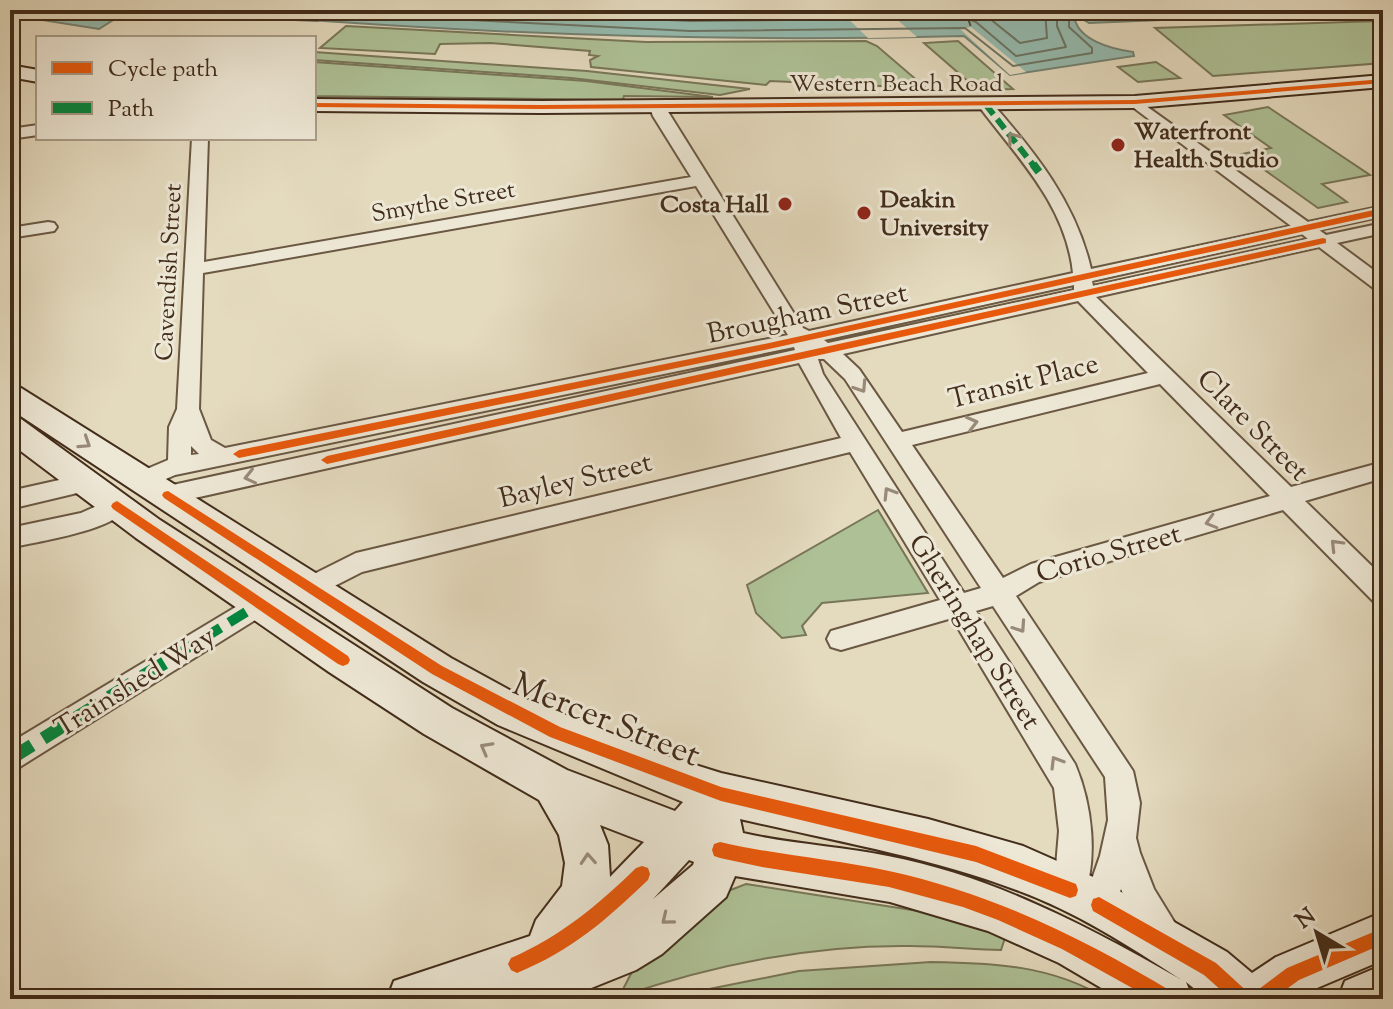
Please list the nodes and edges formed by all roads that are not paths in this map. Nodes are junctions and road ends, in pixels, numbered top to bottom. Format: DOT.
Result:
graph roads {
  1 [pos="10,74"];
  2 [pos="36,78"];
  3 [pos="1383,81"];
  4 [pos="1135,102"];
  5 [pos="316,103"];
  6 [pos="657,105"];
  7 [pos="986,105"];
  8 [pos="36,130"];
  9 [pos="10,134"];
  10 [pos="200,140"];
  11 [pos="700,180"];
  12 [pos="1383,211"];
  13 [pos="48,227"];
  14 [pos="1305,228"];
  15 [pos="1383,228"];
  16 [pos="10,233"];
  17 [pos="1323,241"];
  18 [pos="194,269"];
  19 [pos="1084,285"];
  20 [pos="1383,286"];
  21 [pos="811,348"];
  22 [pos="1163,376"];
  23 [pos="10,395"];
  24 [pos="188,409"];
  25 [pos="10,427"];
  26 [pos="897,441"];
  27 [pos="857,442"];
  28 [pos="51,457"];
  29 [pos="222,457"];
  30 [pos="1383,470"];
  31 [pos="164,480"];
  32 [pos="86,483"];
  33 [pos="1285,499"];
  34 [pos="10,500"];
  35 [pos="117,506"];
  36 [pos="10,538"];
  37 [pos="311,587"];
  38 [pos="998,594"];
  39 [pos="1383,594"];
  40 [pos="259,604"];
  41 [pos="960,605"];
  42 [pos="376,629"];
  43 [pos="841,639"];
  44 [pos="343,660"];
  45 [pos="10,759"];
  46 [pos="554,786"];
  47 [pos="721,794"];
  48 [pos="1121,837"];
  49 [pos="700,843"];
  50 [pos="1085,897"];
  51 [pos="1383,936"];
  52 [pos="1076,946"];
  53 [pos="1176,948"];
  54 [pos="509,981"];
  55 [pos="1383,990"];
  56 [pos="412,999"];
  57 [pos="1168,999"];
  58 [pos="1244,999"];
  59 [pos="1258,999"];
  60 [pos="1363,999"];
  1 -- 2 [label="street"];
  3 -- 4 [label="street, Western Beach Road"];
  4 -- 7 [label="street, Western Beach Road"];
  4 -- 14 [label="street"];
  5 -- 6 [label="street, Western Beach Road"];
  6 -- 7 [label="street, Western Beach Road"];
  6 -- 11 [label="street, Gheringhap Street"];
  19 -- 7 [label="street, one-way"];
  8 -- 9 [label="street"];
  10 -- 18 [label="street, Cavendish Street"];
  11 -- 18 [label="street, Smythe Street"];
  11 -- 21 [label="street, Gheringhap Street"];
  12 -- 14 [label="street, Brougham Street"];
  13 -- 16 [label="street"];
  14 -- 17 [label="street"];
  14 -- 19 [label="street, Brougham Street"];
  15 -- 17 [label="street, Brougham Street"];
  17 -- 19 [label="street, Brougham Street"];
  17 -- 20 [label="street"];
  18 -- 24 [label="street, Cavendish Street"];
  19 -- 21 [label="street, Brougham Street"];
  19 -- 22 [label="street, Clare Street"];
  21 -- 26 [label="street, Gheringhap Street, one-way"];
  21 -- 27 [label="street, Gheringhap Street"];
  21 -- 29 [label="street, Brougham Street"];
  21 -- 31 [label="street, Brougham Street, one-way"];
  26 -- 22 [label="street, Transit Place, one-way"];
  22 -- 33 [label="street, Clare Street"];
  23 -- 31 [label="street, Mercer Street, one-way"];
  24 -- 29 [label="street, Cavendish Street"];
  24 -- 31 [label="street, Cavendish Street"];
  25 -- 28 [label="street"];
  26 -- 38 [label="street, Gheringhap Street"];
  27 -- 37 [label="street, Bayley Street"];
  41 -- 27 [label="street, Gheringhap Street, one-way"];
  28 -- 32 [label="street"];
  28 -- 34 [label="street"];
  29 -- 31 [label="street, Brougham Street"];
  30 -- 33 [label="street, Corio Street"];
  31 -- 35 [label="street, Brougham Street"];
  31 -- 37 [label="street, Mercer Street"];
  32 -- 34 [label="street"];
  32 -- 35 [label="street"];
  33 -- 38 [label="street, Corio Street, one-way"];
  39 -- 33 [label="street, Clare Street, one-way"];
  35 -- 36 [label="street, Brougham Street"];
  35 -- 40 [label="street"];
  37 -- 40 [label="street"];
  37 -- 42 [label="street, Mercer Street"];
  38 -- 41 [label="street, Corio Street"];
  38 -- 48 [label="street, Gheringhap Street, one-way"];
  40 -- 44 [label="street"];
  40 -- 45 [label="street, Trainshed Way"];
  41 -- 43 [label="street, Corio Street"];
  50 -- 41 [label="street, Gheringhap Street, one-way"];
  42 -- 44 [label="street"];
  42 -- 47 [label="street, Mercer Street"];
  46 -- 44 [label="street, one-way"];
  46 -- 49 [label="street"];
  54 -- 46 [label="street, one-way"];
  47 -- 49 [label="street"];
  47 -- 50 [label="street, Mercer Street"];
  48 -- 50 [label="street, Gheringhap Street"];
  48 -- 53 [label="street, Gheringhap Street"];
  49 -- 52 [label="street"];
  49 -- 54 [label="street"];
  50 -- 52 [label="street, Gheringhap Street"];
  50 -- 53 [label="street, Gheringhap Street"];
  51 -- 59 [label="street"];
  52 -- 57 [label="street"];
  53 -- 58 [label="street, Gheringhap Street"];
  54 -- 56 [label="street"];
  55 -- 60 [label="street"];
}
